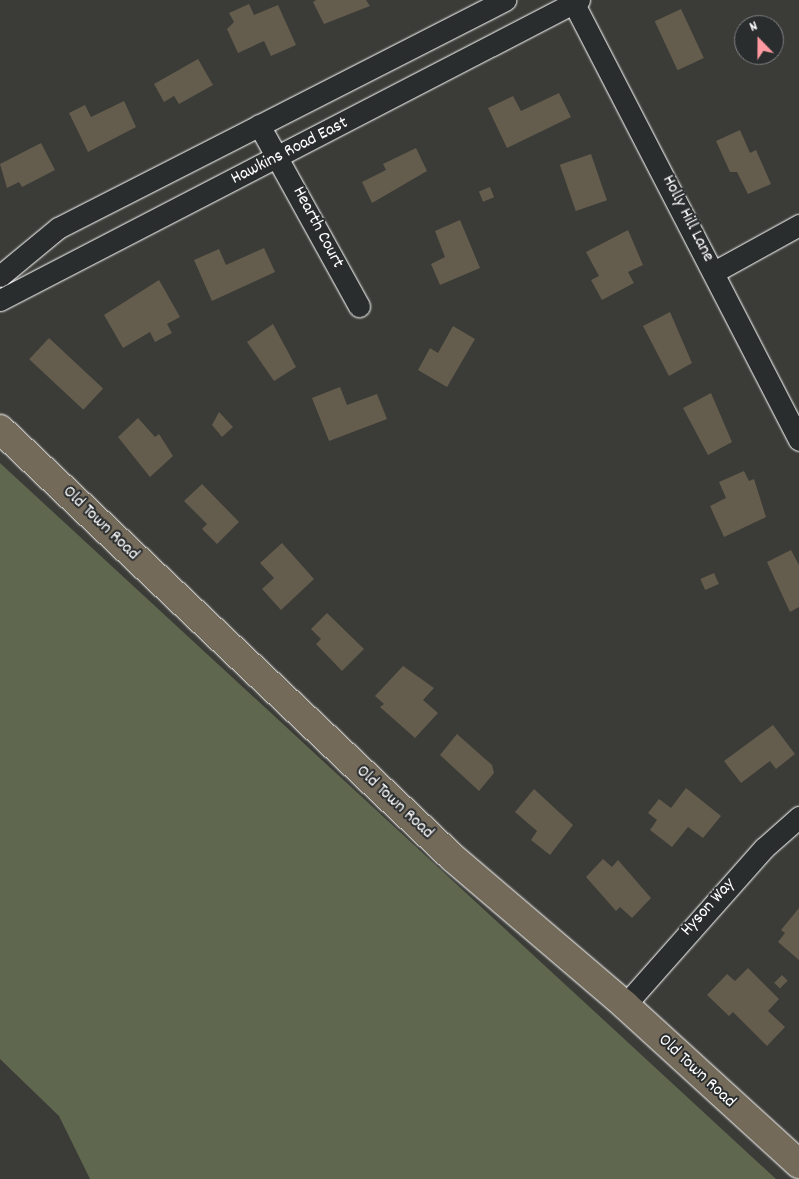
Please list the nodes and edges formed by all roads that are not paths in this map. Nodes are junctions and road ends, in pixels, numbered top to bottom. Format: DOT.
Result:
graph roads {
  1 [pos="505,0"];
  2 [pos="575,1"];
  3 [pos="259,125"];
  4 [pos="280,159"];
  5 [pos="799,225"];
  6 [pos="714,272"];
  7 [pos="0,276"];
  8 [pos="0,300"];
  9 [pos="359,306"];
  10 [pos="0,429"];
  11 [pos="799,440"];
  12 [pos="799,817"];
  13 [pos="625,1005"];
  14 [pos="799,1164"];
  1 -- 3 [label="street"];
  2 -- 4 [label="street, Hawkins Road East"];
  2 -- 6 [label="street, Holly Hill Lane"];
  3 -- 4 [label="street, Hearth Court"];
  3 -- 7 [label="street"];
  4 -- 8 [label="street, Hawkins Road East"];
  4 -- 9 [label="street, Hearth Court"];
  5 -- 6 [label="street"];
  6 -- 11 [label="street, Holly Hill Lane"];
  10 -- 13 [label="main road, Old Town Road"];
  12 -- 13 [label="street, Hyson Way"];
  13 -- 14 [label="main road, Old Town Road"];
}
